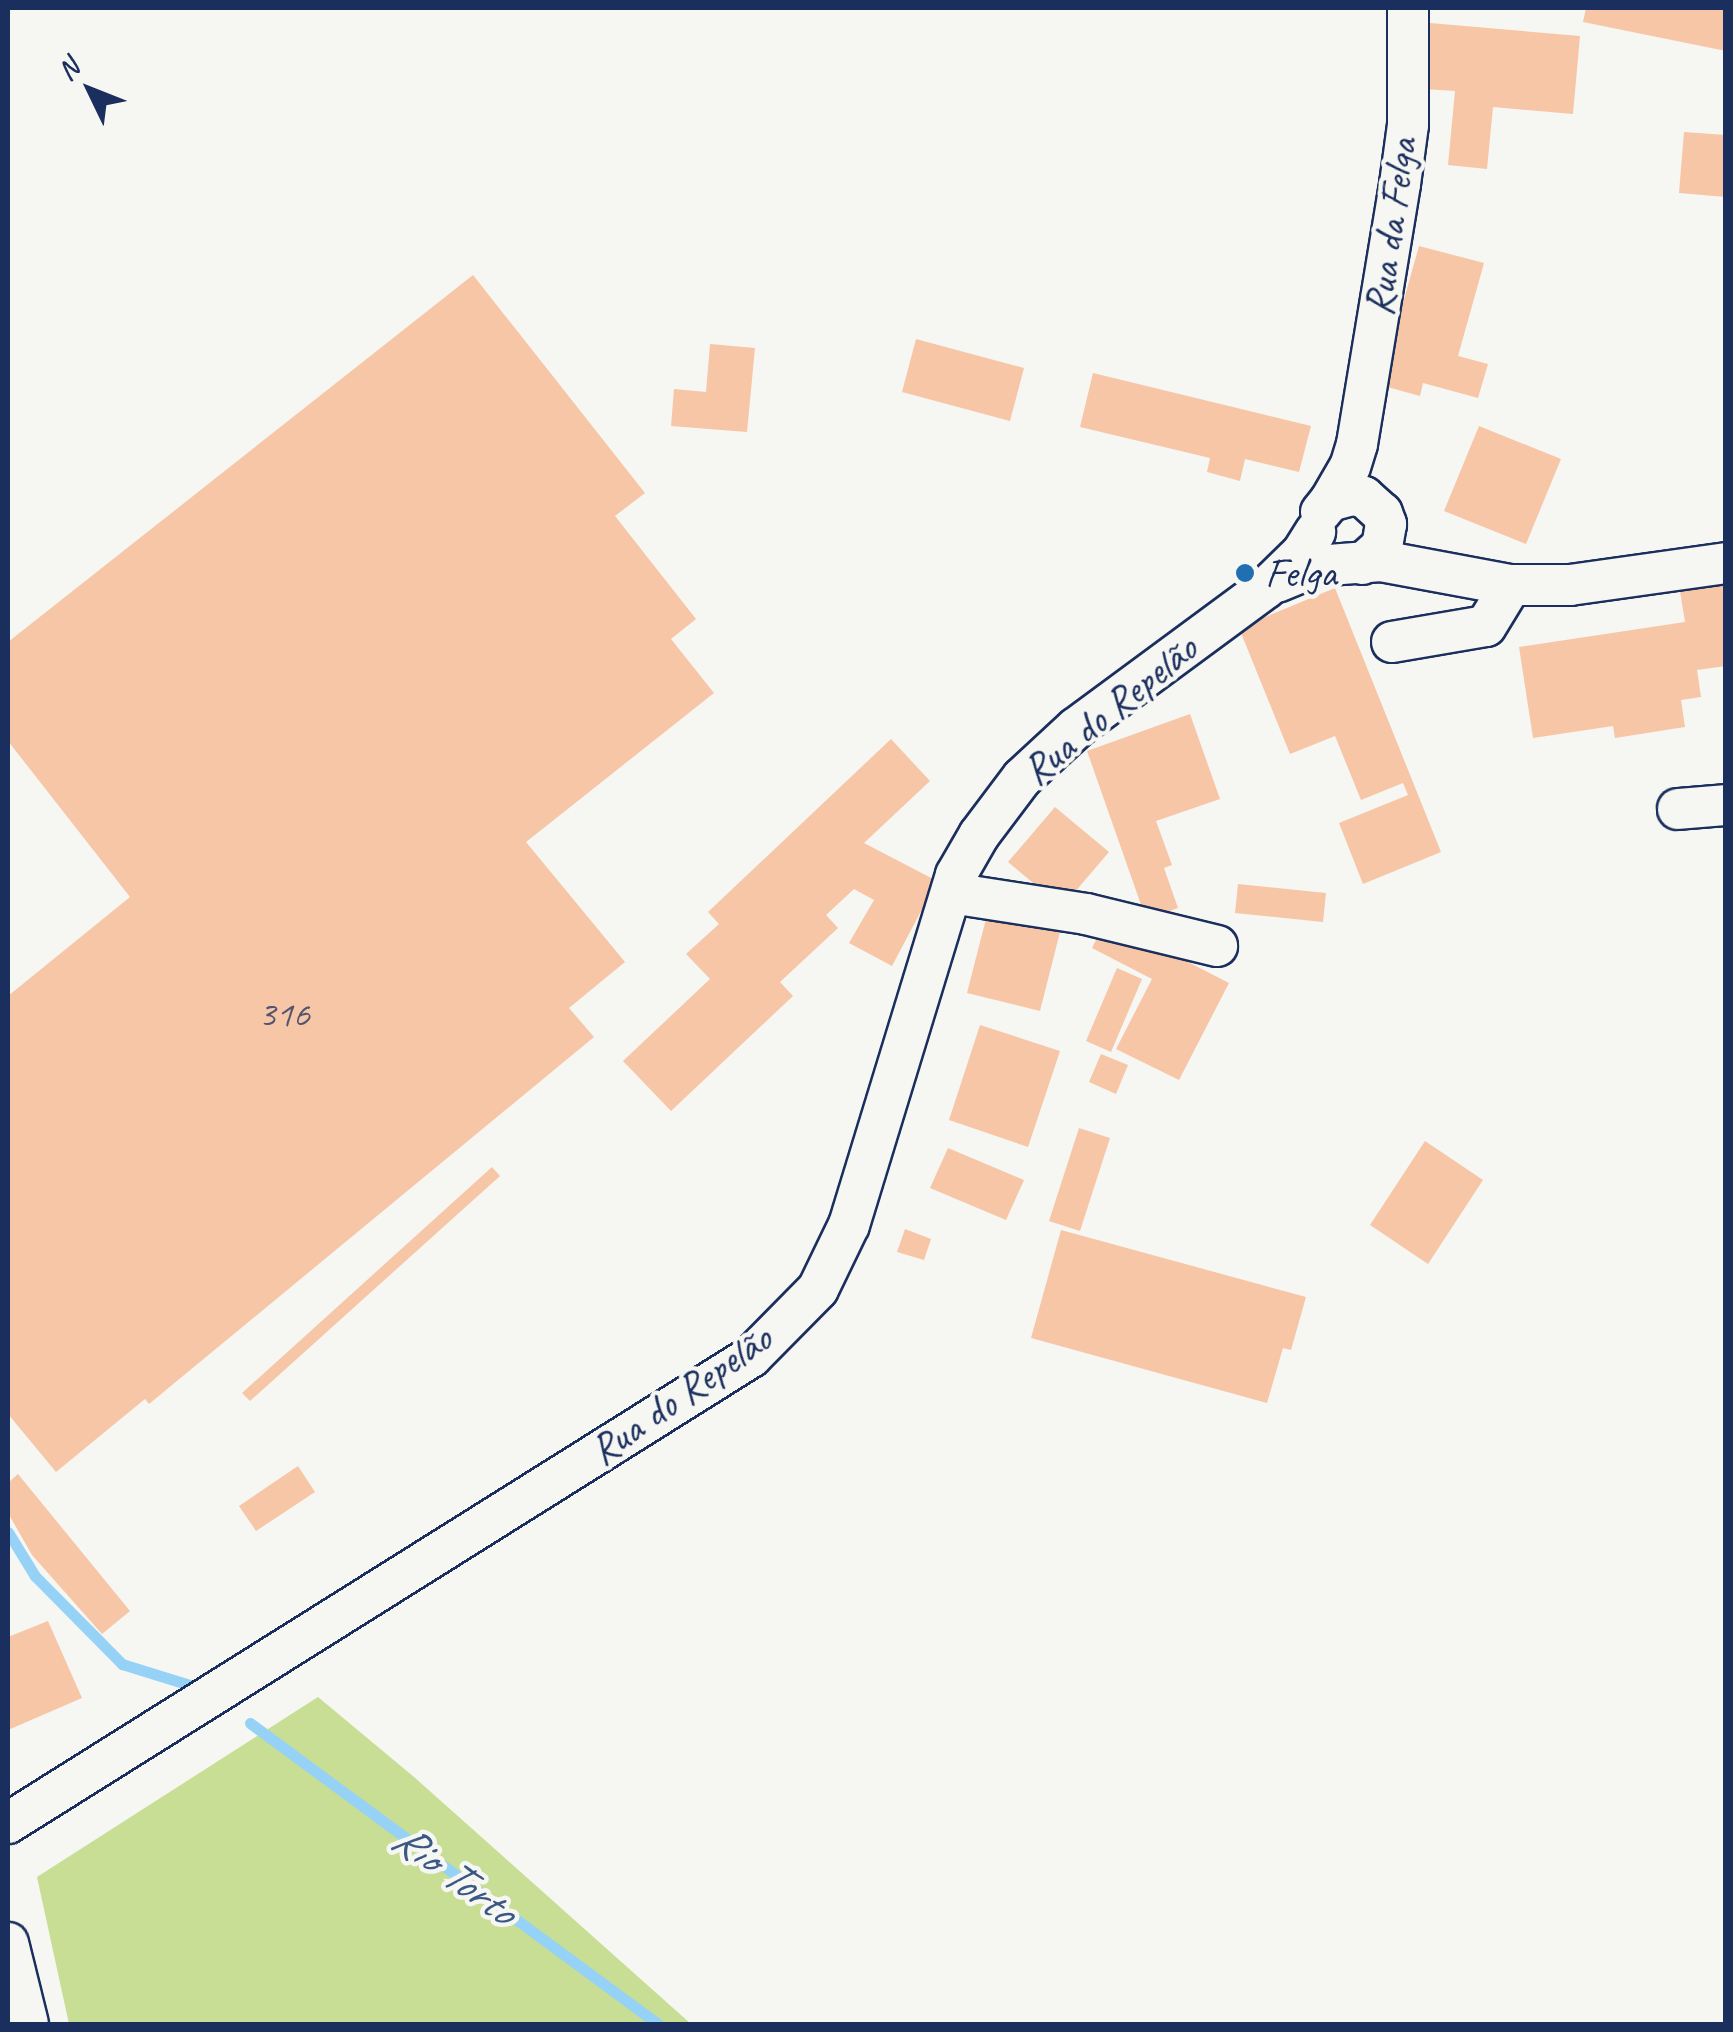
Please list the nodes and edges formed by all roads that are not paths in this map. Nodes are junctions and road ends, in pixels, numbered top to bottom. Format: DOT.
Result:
graph roads {
  1 [pos="1408,8"];
  2 [pos="1357,444"];
  3 [pos="1380,514"];
  4 [pos="1322,516"];
  5 [pos="1352,564"];
  6 [pos="1726,564"];
  7 [pos="1463,576"];
  8 [pos="1511,584"];
  9 [pos="1266,588"];
  10 [pos="1392,642"];
  11 [pos="1726,805"];
  12 [pos="1678,809"];
  13 [pos="950,893"];
  14 [pos="1216,946"];
  15 [pos="8,1824"];
  16 [pos="8,1943"];
  17 [pos="28,2024"];
  1 -- 2 [label="street, Rua da Felga"];
  2 -- 3 [label="street, Rua da Felga"];
  2 -- 4 [label="street, Rua da Felga"];
  3 -- 4 [label="street"];
  3 -- 5 [label="street"];
  3 -- 7 [label="street"];
  4 -- 5 [label="street"];
  4 -- 9 [label="street, Rua do Repelão"];
  5 -- 7 [label="street, Rua do Repelão"];
  5 -- 9 [label="street, Rua do Repelão"];
  6 -- 8 [label="street"];
  7 -- 8 [label="street"];
  8 -- 10 [label="street"];
  9 -- 13 [label="street, Rua do Repelão"];
  11 -- 12 [label="street"];
  13 -- 14 [label="street"];
  13 -- 15 [label="street, Rua do Repelão"];
  16 -- 17 [label="street"];
}
